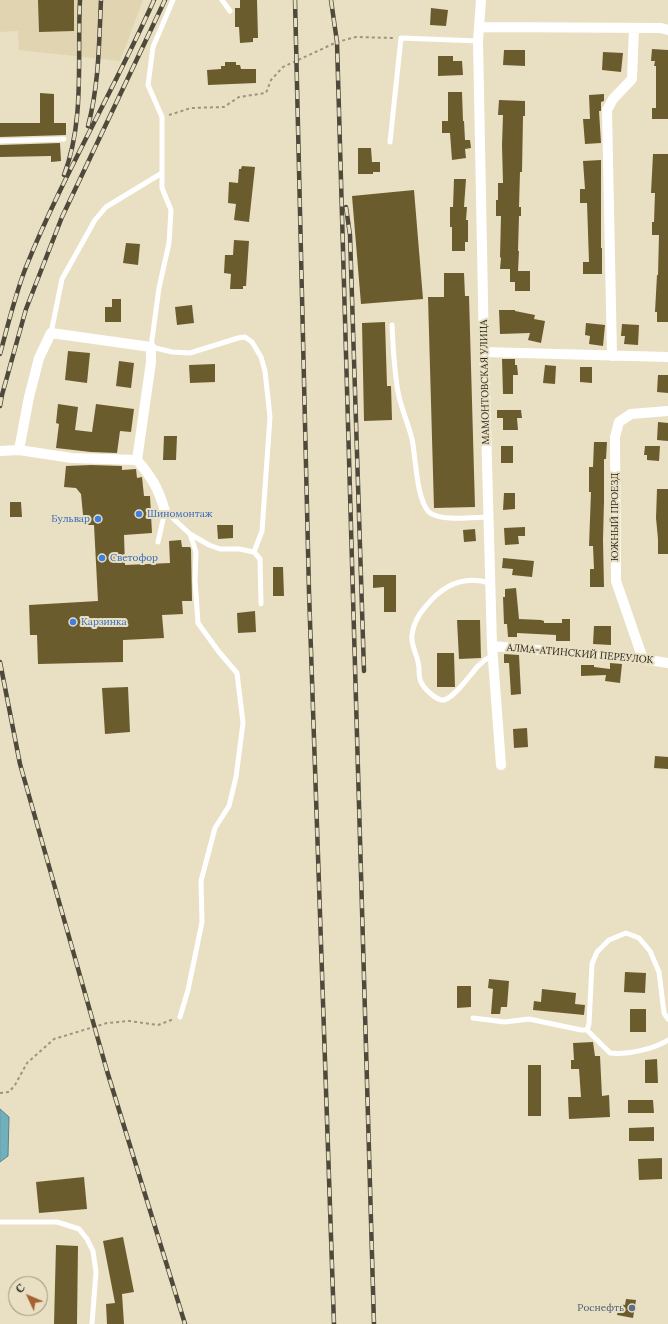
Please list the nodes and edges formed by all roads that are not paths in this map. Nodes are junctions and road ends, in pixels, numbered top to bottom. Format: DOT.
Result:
graph roads {
  1 [pos="173,0"];
  2 [pos="222,0"];
  3 [pos="481,0"];
  4 [pos="230,11"];
  5 [pos="480,27"];
  6 [pos="634,28"];
  7 [pos="668,30"];
  8 [pos="478,41"];
  9 [pos="64,138"];
  10 [pos="0,141"];
  11 [pos="390,142"];
  12 [pos="162,173"];
  13 [pos="392,325"];
  14 [pos="51,333"];
  15 [pos="152,347"];
  16 [pos="484,352"];
  17 [pos="612,356"];
  18 [pos="668,357"];
  19 [pos="668,411"];
  20 [pos="19,450"];
  21 [pos="0,451"];
  22 [pos="137,460"];
  23 [pos="165,511"];
  24 [pos="489,517"];
  25 [pos="190,534"];
  26 [pos="158,542"];
  27 [pos="254,552"];
  28 [pos="490,583"];
  29 [pos="261,604"];
  30 [pos="493,650"];
  31 [pos="643,659"];
  32 [pos="668,663"];
  33 [pos="501,764"];
  34 [pos="180,1017"];
  35 [pos="473,1018"];
  36 [pos="668,1019"];
  37 [pos="587,1030"];
  38 [pos="668,1040"];
  39 [pos="0,1222"];
  40 [pos="92,1324"];
  1 -- 12 [label="lane"];
  2 -- 4 [label="lane"];
  3 -- 5 [label="street, МАМОНТОВСКАЯ УЛИЦА"];
  5 -- 6 [label="street"];
  5 -- 8 [label="street, МАМОНТОВСКАЯ УЛИЦА"];
  6 -- 7 [label="street"];
  6 -- 17 [label="street"];
  8 -- 11 [label="lane"];
  8 -- 16 [label="street, МАМОНТОВСКАЯ УЛИЦА"];
  9 -- 10 [label="lane"];
  12 -- 14 [label="lane"];
  12 -- 15 [label="lane"];
  13 -- 24 [label="lane"];
  14 -- 15 [label="street"];
  14 -- 20 [label="street"];
  15 -- 22 [label="street"];
  15 -- 27 [label="lane"];
  16 -- 17 [label="street"];
  16 -- 24 [label="street, МАМОНТОВСКАЯ УЛИЦА"];
  17 -- 18 [label="street"];
  19 -- 31 [label="street, ЮЖНЫЙ ПРОЕЗД"];
  20 -- 21 [label="street"];
  20 -- 22 [label="street"];
  22 -- 23 [label="street"];
  23 -- 25 [label="lane"];
  23 -- 26 [label="lane"];
  24 -- 28 [label="street, МАМОНТОВСКАЯ УЛИЦА"];
  25 -- 27 [label="lane"];
  25 -- 34 [label="lane"];
  27 -- 29 [label="lane"];
  28 -- 30 [label="street, МАМОНТОВСКАЯ УЛИЦА"];
  28 -- 30 [label="lane"];
  30 -- 31 [label="street, АЛМА-АТИНСКИЙ ПЕРЕУЛОК"];
  30 -- 33 [label="street, МАМОНТОВСКАЯ УЛИЦА"];
  31 -- 32 [label="street, АЛМА-АТИНСКИЙ ПЕРЕУЛОК"];
  35 -- 37 [label="lane"];
  36 -- 37 [label="lane"];
  37 -- 38 [label="lane"];
  39 -- 40 [label="lane"];
}
